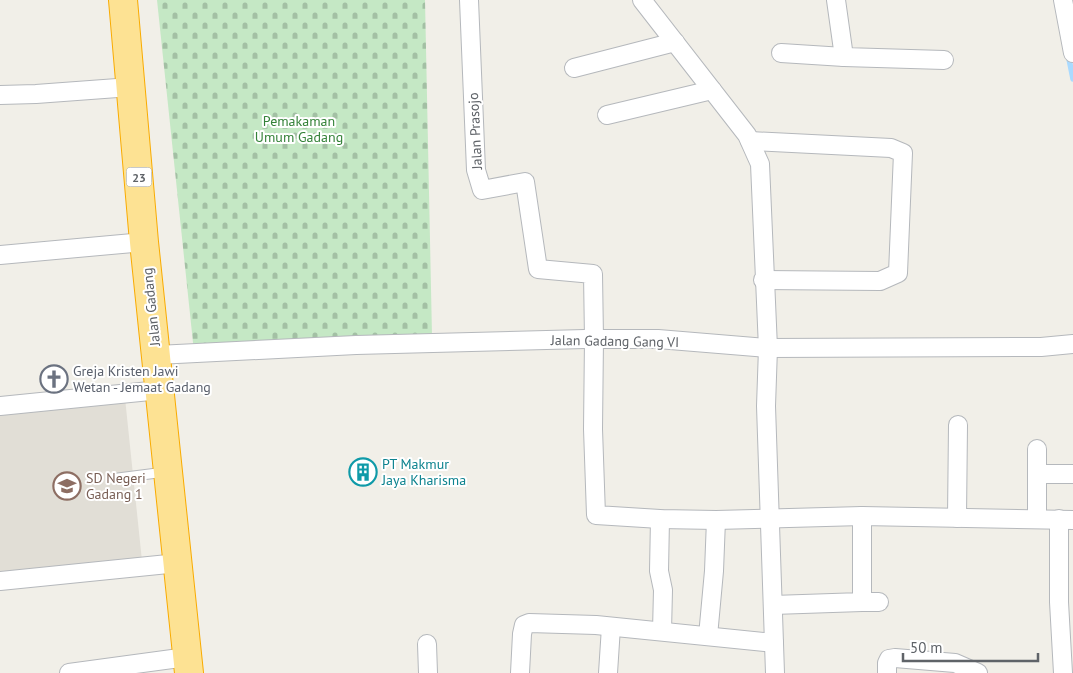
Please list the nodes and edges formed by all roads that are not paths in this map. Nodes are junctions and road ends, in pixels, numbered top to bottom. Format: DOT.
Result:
graph roads {
  1 [pos="123,0"];
  2 [pos="469,0"];
  3 [pos="642,0"];
  4 [pos="836,0"];
  5 [pos="1063,0"];
  6 [pos="675,42"];
  7 [pos="1073,48"];
  8 [pos="781,53"];
  9 [pos="844,57"];
  10 [pos="944,60"];
  11 [pos="574,68"];
  12 [pos="132,87"];
  13 [pos="712,90"];
  14 [pos="0,95"];
  15 [pos="607,115"];
  16 [pos="750,141"];
  17 [pos="144,242"];
  18 [pos="0,255"];
  19 [pos="763,280"];
  20 [pos="594,339"];
  21 [pos="1073,344"];
  22 [pos="768,348"];
  23 [pos="157,355"];
  24 [pos="160,390"];
  25 [pos="0,406"];
  26 [pos="958,425"];
  27 [pos="1037,449"];
  28 [pos="169,472"];
  29 [pos="1037,474"];
  30 [pos="1073,474"];
  31 [pos="118,478"];
  32 [pos="862,516"];
  33 [pos="771,518"];
  34 [pos="957,518"];
  35 [pos="660,519"];
  36 [pos="1037,519"];
  37 [pos="1066,519"];
  38 [pos="716,520"];
  39 [pos="178,562"];
  40 [pos="0,581"];
  41 [pos="773,605"];
  42 [pos="611,626"];
  43 [pos="662,631"];
  44 [pos="708,636"];
  45 [pos="774,643"];
  46 [pos="427,644"];
  47 [pos="188,665"];
  48 [pos="69,673"];
  49 [pos="428,673"];
  50 [pos="520,673"];
  51 [pos="608,673"];
  52 [pos="775,673"];
  53 [pos="887,673"];
  54 [pos="978,673"];
  55 [pos="1063,673"];
  1 -- 12 [label="highway, Jalan Gadang / 23"];
  2 -- 20 [label="street, Jalan Prasojo"];
  3 -- 6 [label="street"];
  4 -- 9 [label="street"];
  5 -- 7 [label="street"];
  6 -- 11 [label="street"];
  6 -- 13 [label="street"];
  8 -- 9 [label="street"];
  9 -- 10 [label="street"];
  12 -- 14 [label="street"];
  12 -- 17 [label="highway, Jalan Gadang / 23"];
  13 -- 15 [label="street"];
  13 -- 16 [label="street"];
  16 -- 19 [label="street"];
  16 -- 19 [label="street"];
  17 -- 18 [label="street"];
  17 -- 23 [label="highway, Jalan Gadang / 23"];
  19 -- 22 [label="street"];
  20 -- 22 [label="street, Jalan Gadang Gang VI"];
  20 -- 23 [label="street, Jalan Gadang Gang VI"];
  20 -- 35 [label="street"];
  21 -- 22 [label="street, Jalan Gadang Gang VI"];
  22 -- 33 [label="street"];
  23 -- 24 [label="highway, Jalan Gadang / 23"];
  24 -- 25 [label="street"];
  24 -- 28 [label="highway, Jalan Gadang / 23"];
  26 -- 34 [label="street"];
  27 -- 29 [label="street"];
  28 -- 31 [label="lane"];
  28 -- 39 [label="highway, Jalan Gadang / 23"];
  29 -- 30 [label="street"];
  29 -- 36 [label="street"];
  32 -- 33 [label="street"];
  32 -- 34 [label="street"];
  32 -- 41 [label="street"];
  33 -- 38 [label="street"];
  33 -- 41 [label="street"];
  34 -- 36 [label="street"];
  35 -- 38 [label="street"];
  35 -- 43 [label="street"];
  36 -- 37 [label="street"];
  37 -- 55 [label="street"];
  38 -- 44 [label="street"];
  39 -- 40 [label="street"];
  39 -- 47 [label="highway, Jalan Gadang / 23"];
  41 -- 45 [label="street"];
  42 -- 43 [label="street"];
  42 -- 50 [label="street"];
  42 -- 51 [label="street"];
  43 -- 44 [label="street"];
  44 -- 45 [label="street"];
  45 -- 52 [label="street"];
  46 -- 49 [label="street"];
  47 -- 48 [label="street"];
  53 -- 54 [label="street"];
}
